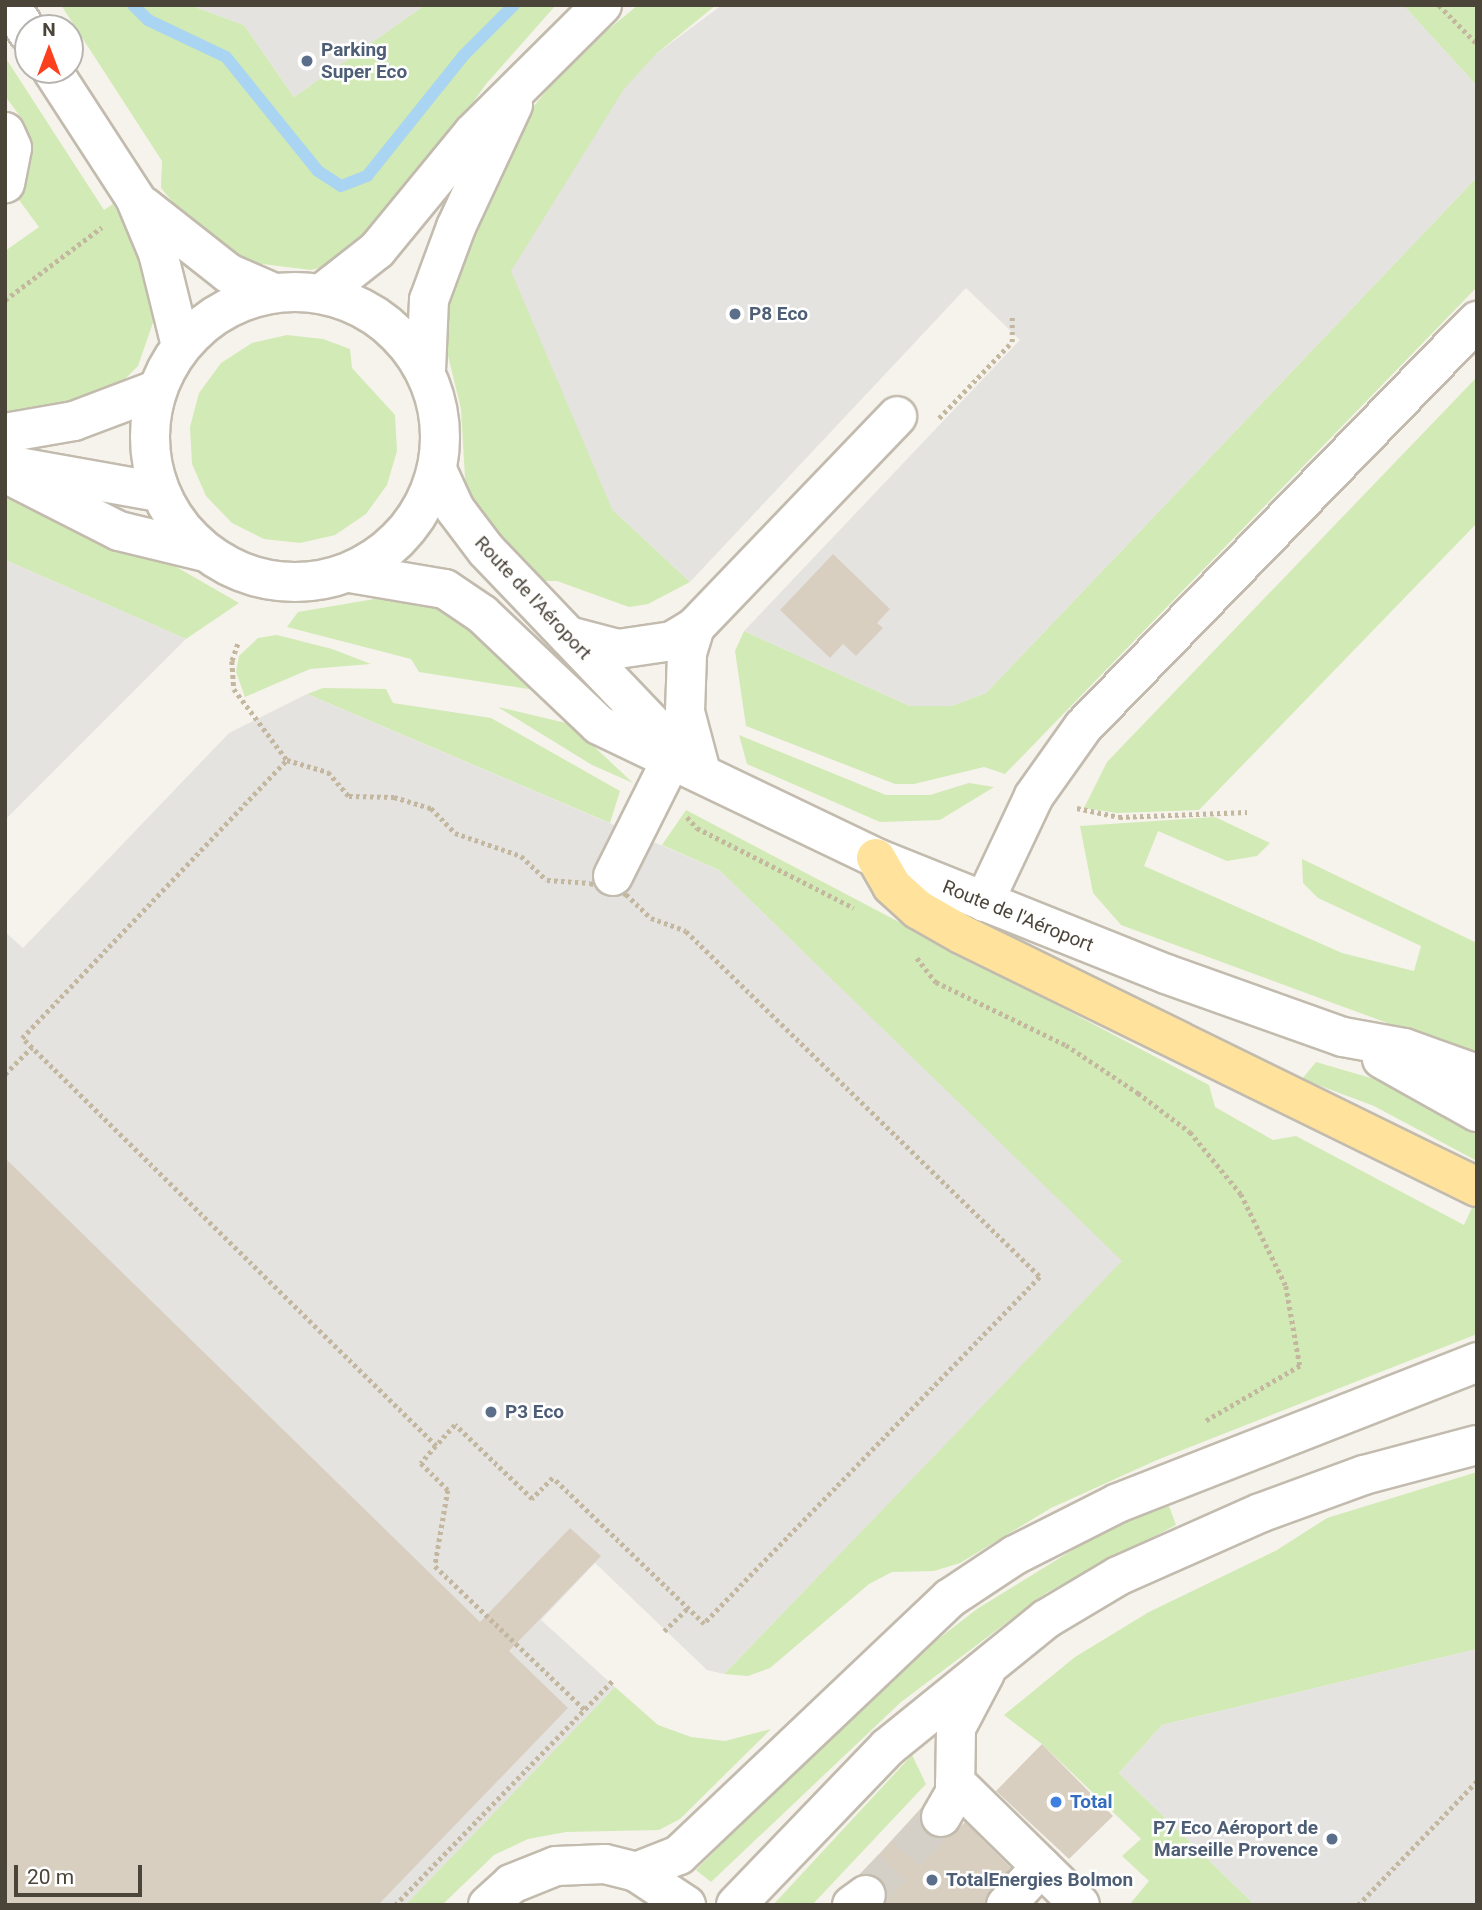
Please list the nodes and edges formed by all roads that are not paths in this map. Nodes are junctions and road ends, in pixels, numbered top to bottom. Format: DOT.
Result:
graph roads {
  1 [pos="602,5"];
  2 [pos="527,75"];
  3 [pos="61,84"];
  4 [pos="5,132"];
  5 [pos="5,183"];
  6 [pos="135,198"];
  7 [pos="274,293"];
  8 [pos="321,294"];
  9 [pos="1477,321"];
  10 [pos="181,346"];
  11 [pos="426,371"];
  12 [pos="156,390"];
  13 [pos="897,416"];
  14 [pos="5,433"];
  15 [pos="5,465"];
  16 [pos="438,472"];
  17 [pos="5,474"];
  18 [pos="159,492"];
  19 [pos="205,552"];
  20 [pos="350,573"];
  21 [pos="695,626"];
  22 [pos="568,636"];
  23 [pos="686,767"];
  24 [pos="876,858"];
  25 [pos="613,876"];
  26 [pos="984,902"];
  27 [pos="1343,1037"];
  28 [pos="1477,1074"];
  29 [pos="1477,1112"];
  30 [pos="1477,1187"];
  31 [pos="1477,1362"];
  32 [pos="1477,1446"];
  33 [pos="995,1657"];
  34 [pos="955,1782"];
  35 [pos="941,1817"];
  36 [pos="1041,1867"];
  37 [pos="636,1872"];
  38 [pos="488,1905"];
  39 [pos="686,1905"];
  40 [pos="736,1905"];
  41 [pos="1006,1905"];
  42 [pos="1080,1905"];
  1 -- 2 [label="street"];
  2 -- 8 [label="street"];
  2 -- 11 [label="street"];
  3 -- 6 [label="street"];
  4 -- 5 [label="street"];
  6 -- 7 [label="street"];
  6 -- 10 [label="street"];
  7 -- 8 [label="street"];
  7 -- 10 [label="street"];
  8 -- 11 [label="street"];
  9 -- 26 [label="street"];
  10 -- 12 [label="street"];
  11 -- 16 [label="street"];
  12 -- 14 [label="street"];
  12 -- 18 [label="street"];
  13 -- 21 [label="street"];
  15 -- 18 [label="street"];
  16 -- 20 [label="street"];
  16 -- 22 [label="street, Route de l'Aéroport"];
  17 -- 19 [label="street"];
  18 -- 19 [label="street"];
  19 -- 20 [label="street"];
  20 -- 23 [label="street, Route de l'Aéroport"];
  21 -- 22 [label="street"];
  21 -- 23 [label="street"];
  22 -- 23 [label="street, Route de l'Aéroport"];
  23 -- 24 [label="street, Route de l'Aéroport"];
  23 -- 25 [label="street"];
  24 -- 26 [label="street, Route de l'Aéroport"];
  24 -- 30 [label="main road"];
  26 -- 27 [label="street, Route de l'Aéroport"];
  27 -- 28 [label="street, Route de l'Aéroport"];
  27 -- 29 [label="street, Route de l'Aéroport"];
  31 -- 37 [label="street"];
  32 -- 33 [label="street"];
  33 -- 34 [label="street"];
  33 -- 40 [label="street"];
  34 -- 35 [label="street"];
  34 -- 36 [label="street"];
  36 -- 41 [label="street"];
  36 -- 42 [label="street"];
  37 -- 38 [label="street"];
  37 -- 39 [label="street"];
}
